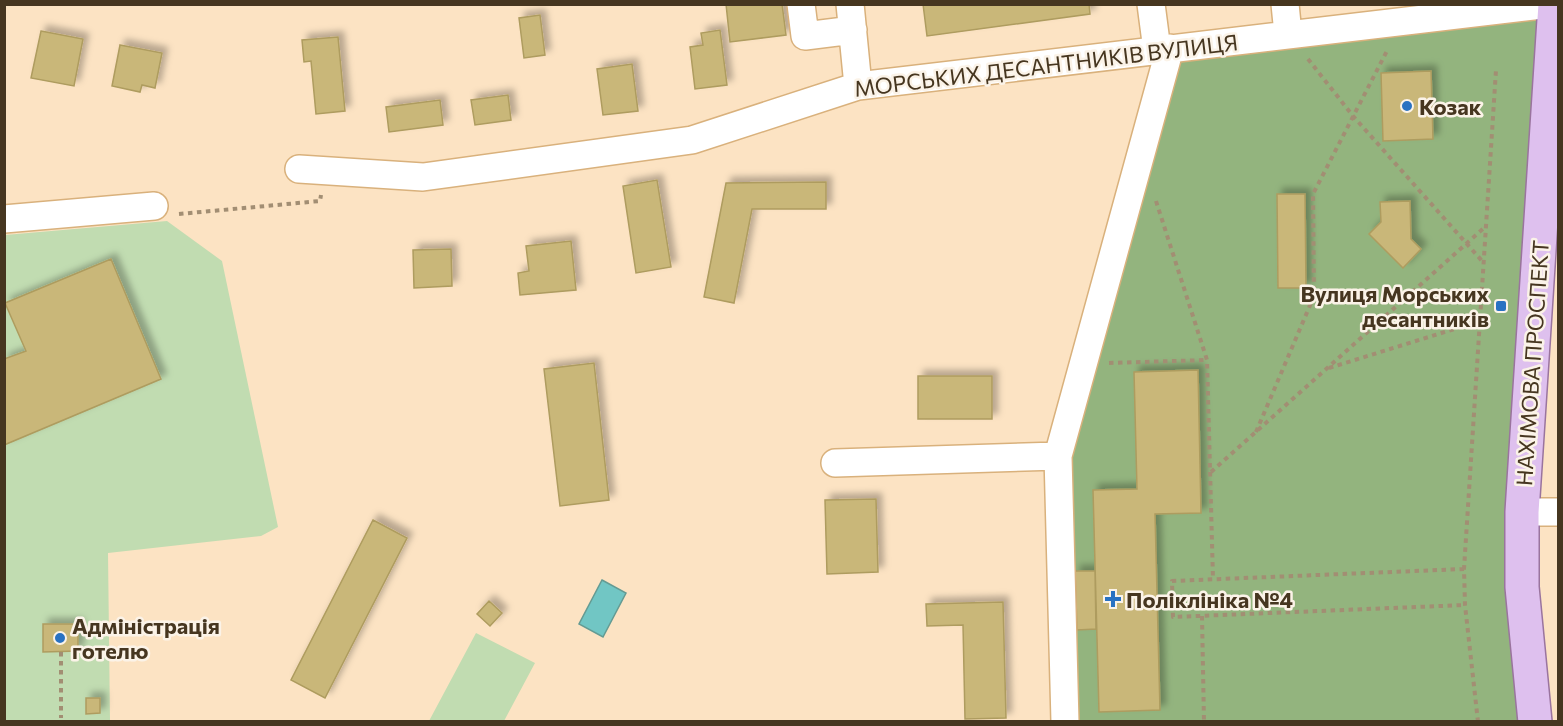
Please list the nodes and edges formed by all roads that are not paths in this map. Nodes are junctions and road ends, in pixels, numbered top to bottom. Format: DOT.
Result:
graph roads {
  1 [pos="801,4"];
  2 [pos="1150,4"];
  3 [pos="1285,4"];
  4 [pos="1550,4"];
  5 [pos="1555,4"];
  6 [pos="851,17"];
  7 [pos="1288,34"];
  8 [pos="1163,49"];
  9 [pos="858,86"];
  10 [pos="299,169"];
  11 [pos="161,211"];
  12 [pos="4,219"];
  13 [pos="1058,456"];
  14 [pos="835,463"];
  15 [pos="1522,512"];
  16 [pos="1558,512"];
  17 [pos="1065,722"];
  18 [pos="1535,722"];
  1 -- 6 [label="street"];
  2 -- 8 [label="street"];
  3 -- 7 [label="street"];
  4 -- 7 [label="street, МОРСЬКИХ ДЕСАНТНИКІВ ВУЛИЦЯ"];
  5 -- 15 [label="main road, НАХІМОВА ПРОСПЕКТ"];
  6 -- 9 [label="street"];
  7 -- 8 [label="street, МОРСЬКИХ ДЕСАНТНИКІВ ВУЛИЦЯ"];
  8 -- 9 [label="street, МОРСЬКИХ ДЕСАНТНИКІВ ВУЛИЦЯ"];
  8 -- 13 [label="street"];
  9 -- 10 [label="street, МОРСЬКИХ ДЕСАНТНИКІВ ВУЛИЦЯ"];
  11 -- 12 [label="street"];
  13 -- 14 [label="street"];
  13 -- 17 [label="street"];
  15 -- 16 [label="street"];
  15 -- 18 [label="main road, НАХІМОВА ПРОСПЕКТ"];
}
